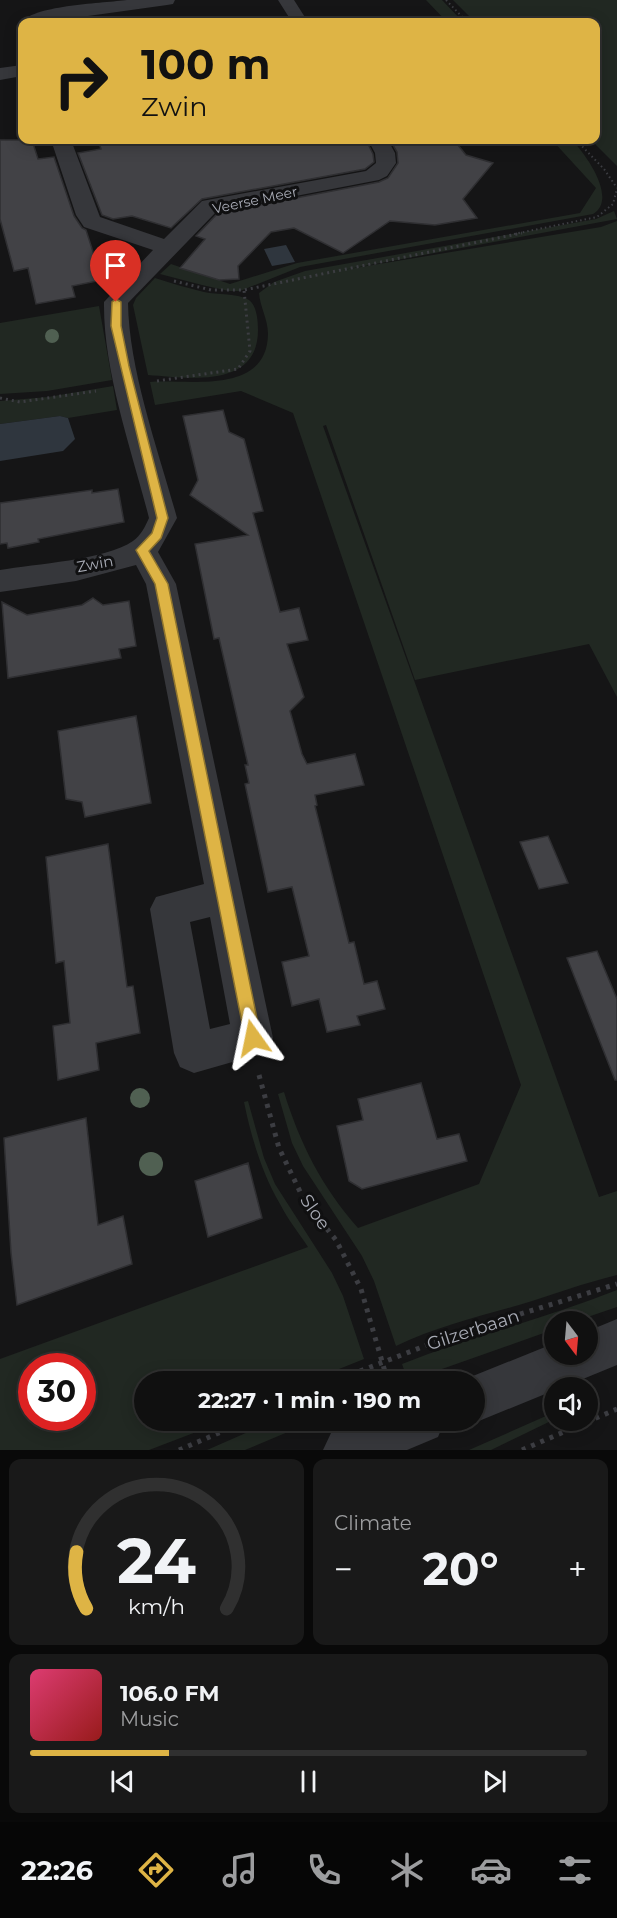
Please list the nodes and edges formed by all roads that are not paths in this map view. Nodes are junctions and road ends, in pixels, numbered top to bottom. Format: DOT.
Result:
graph roads {
  1 [pos="166,0"];
  2 [pos="286,0"];
  3 [pos="41,18"];
  4 [pos="297,18"];
  5 [pos="18,72"];
  6 [pos="0,74"];
  7 [pos="62,144"];
  8 [pos="380,144"];
  9 [pos="168,248"];
  10 [pos="142,550"];
  11 [pos="0,581"];
  12 [pos="223,897"];
  13 [pos="617,1342"];
  14 [pos="598,1350"];
  15 [pos="559,1365"];
  16 [pos="485,1395"];
  17 [pos="395,1431"];
  18 [pos="348,1450"];
  1 -- 3 [label="street"];
  2 -- 4 [label="street"];
  5 -- 6 [label="street"];
  7 -- 9 [label="street"];
  8 -- 9 [label="street, Veerse Meer"];
  9 -- 10 [label="street"];
  10 -- 11 [label="street, Zwin"];
  10 -- 12 [label="street"];
  12 -- 12 [label="street"];
  13 -- 14 [label="street"];
  15 -- 16 [label="street"];
  17 -- 18 [label="street"];
}
